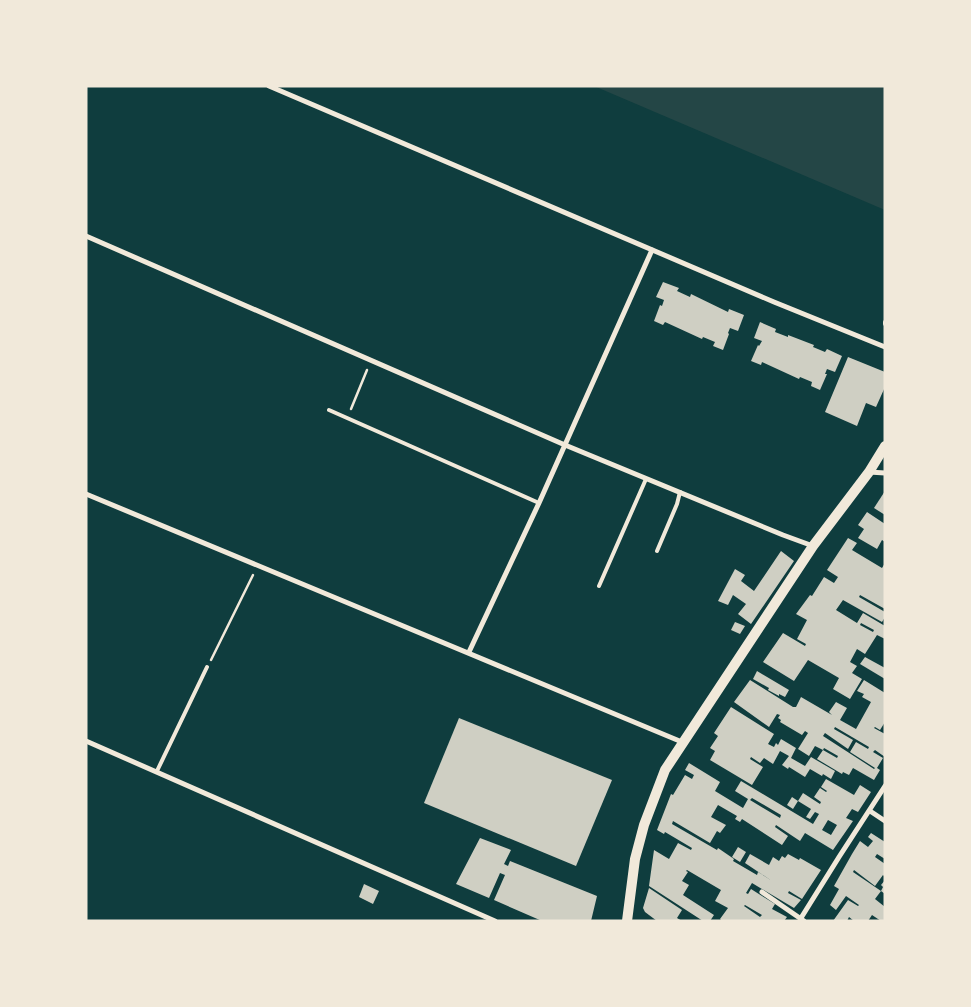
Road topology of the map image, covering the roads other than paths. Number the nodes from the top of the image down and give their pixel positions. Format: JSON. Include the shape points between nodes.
{"nodes":[{"id":1,"x":269,"y":86,"type":"edge"},
{"id":2,"x":86,"y":236,"type":"edge"},
{"id":3,"x":652,"y":250,"type":"junction"},
{"id":4,"x":885,"y":347,"type":"edge"},
{"id":5,"x":329,"y":410,"type":"dead end"},
{"id":6,"x":565,"y":446,"type":"junction"},
{"id":7,"x":885,"y":446,"type":"edge"},
{"id":8,"x":869,"y":472,"type":"junction"},
{"id":9,"x":885,"y":473,"type":"edge"},
{"id":10,"x":646,"y":478,"type":"junction"},
{"id":11,"x":680,"y":492,"type":"junction"},
{"id":12,"x":86,"y":494,"type":"edge"},
{"id":13,"x":539,"y":503,"type":"junction"},
{"id":14,"x":812,"y":546,"type":"junction"},
{"id":15,"x":657,"y":551,"type":"dead end"},
{"id":16,"x":599,"y":586,"type":"dead end"},
{"id":17,"x":469,"y":652,"type":"junction"},
{"id":18,"x":207,"y":668,"type":"road end"},
{"id":19,"x":86,"y":741,"type":"edge"},
{"id":20,"x":682,"y":742,"type":"junction"},
{"id":21,"x":157,"y":771,"type":"junction"},
{"id":22,"x":885,"y":786,"type":"edge"},
{"id":23,"x":870,"y":810,"type":"junction"},
{"id":24,"x":885,"y":821,"type":"edge"},
{"id":25,"x":762,"y":892,"type":"dead end"},
{"id":26,"x":803,"y":920,"type":"edge"},
{"id":27,"x":496,"y":921,"type":"edge"},
{"id":28,"x":627,"y":921,"type":"edge"}],
"edges":[{"from":1,"to":3,"type":"street"},
{"from":2,"to":6,"type":"street"},
{"from":3,"to":4,"type":"street"},
{"from":3,"to":6,"type":"street"},
{"from":5,"to":13,"type":"lane"},
{"from":6,"to":10,"type":"street"},
{"from":6,"to":13,"type":"street"},
{"from":7,"to":8,"type":"main road"},
{"from":8,"to":9,"type":"street"},
{"from":8,"to":14,"type":"main road"},
{"from":10,"to":11,"type":"street"},
{"from":10,"to":16,"type":"lane"},
{"from":11,"to":14,"type":"street"},
{"from":11,"to":15,"type":"lane"},
{"from":12,"to":17,"type":"street"},
{"from":13,"to":17,"type":"street"},
{"from":14,"to":20,"type":"main road"},
{"from":17,"to":20,"type":"street"},
{"from":18,"to":21,"type":"lane"},
{"from":19,"to":21,"type":"street"},
{"from":20,"to":28,"type":"main road","via":[[665,770],[644,825],[635,859]]},
{"from":21,"to":27,"type":"street"},
{"from":22,"to":23,"type":"street"},
{"from":23,"to":24,"type":"street"},
{"from":23,"to":26,"type":"street","via":[[839,856]]},
{"from":25,"to":26,"type":"street"}]}
